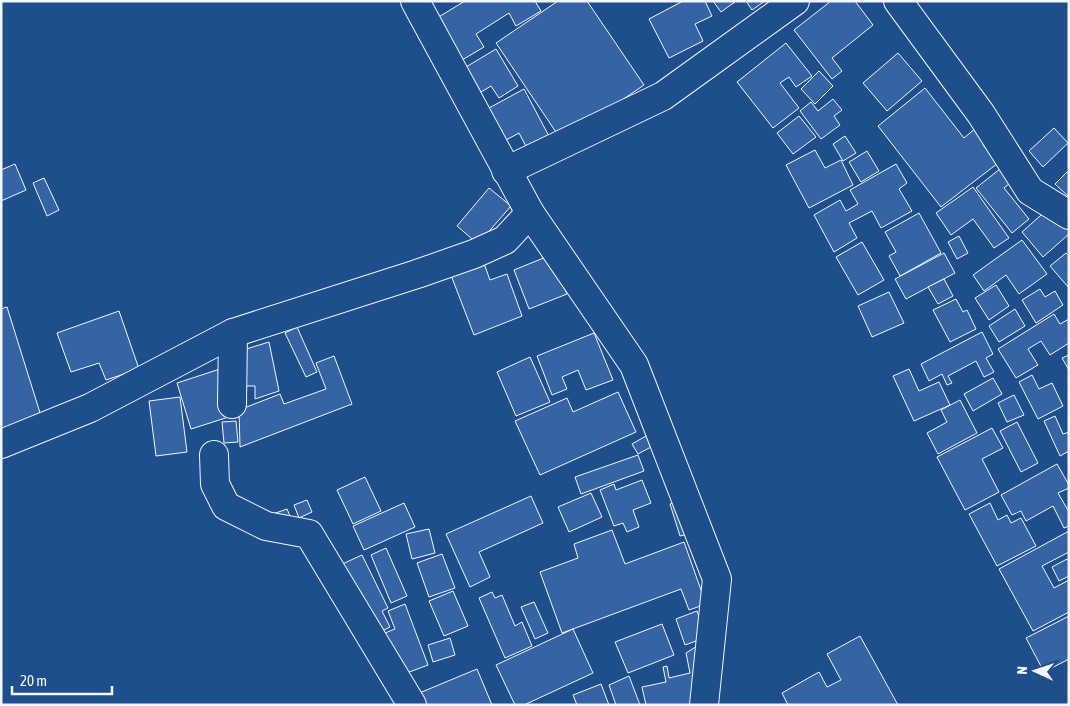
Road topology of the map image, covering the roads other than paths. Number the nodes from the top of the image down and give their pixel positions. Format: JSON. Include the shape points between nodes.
{"nodes":[{"id":1,"x":415,"y":1,"type":"edge"},
{"id":2,"x":795,"y":1,"type":"edge"},
{"id":3,"x":898,"y":1,"type":"edge"},
{"id":4,"x":506,"y":171,"type":"junction"},
{"id":5,"x":530,"y":213,"type":"junction"},
{"id":6,"x":1069,"y":215,"type":"edge"},
{"id":7,"x":233,"y":333,"type":"junction"},
{"id":8,"x":232,"y":404,"type":"dead end"},
{"id":9,"x":1,"y":444,"type":"edge"},
{"id":10,"x":214,"y":455,"type":"dead end"},
{"id":11,"x":412,"y":705,"type":"edge"},
{"id":12,"x":704,"y":705,"type":"edge"}],
"edges":[{"from":1,"to":4,"type":"street"},
{"from":2,"to":4,"type":"street","via":[[663,96]]},
{"from":3,"to":6,"type":"street","via":[[981,114],[1030,191]]},
{"from":4,"to":5,"type":"street"},
{"from":5,"to":7,"type":"street","via":[[505,240],[474,254]]},
{"from":5,"to":12,"type":"street","via":[[634,365],[716,579]]},
{"from":7,"to":8,"type":"street"},
{"from":7,"to":9,"type":"street","via":[[90,408]]},
{"from":10,"to":11,"type":"street","via":[[215,484],[226,506],[266,526],[309,534]]}]}
